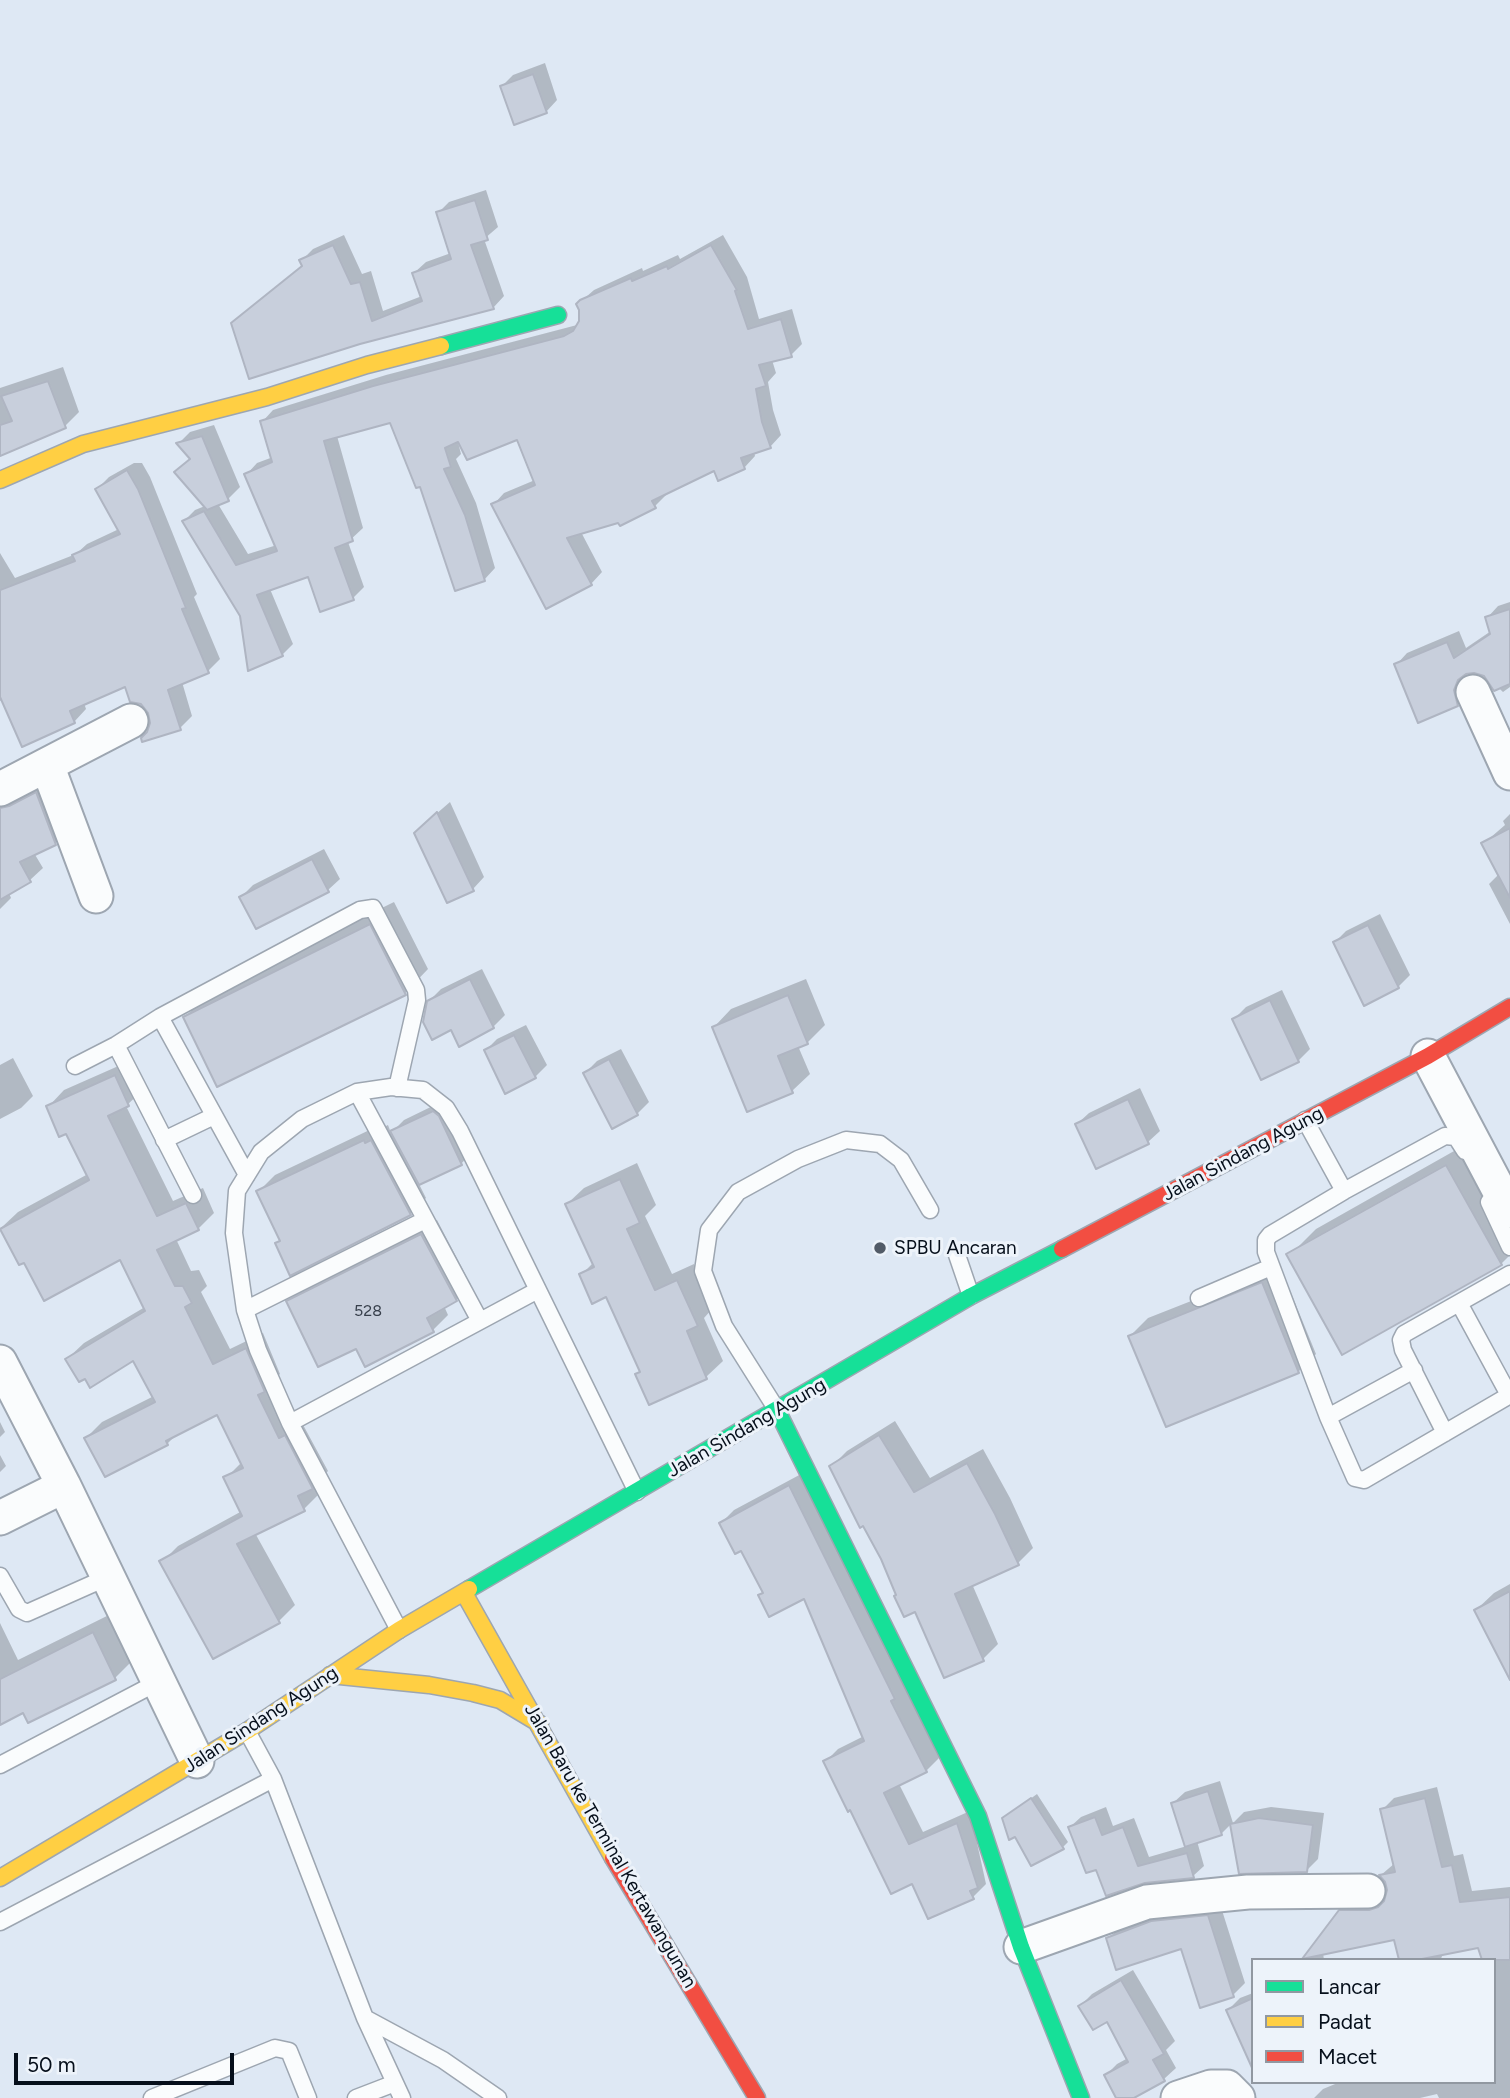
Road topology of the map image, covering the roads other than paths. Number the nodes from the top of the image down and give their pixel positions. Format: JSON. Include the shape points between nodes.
{"nodes":[{"id":1,"x":558,"y":315,"type":"dead end"},
{"id":2,"x":0,"y":480,"type":"edge"},
{"id":3,"x":1473,"y":692,"type":"dead end"},
{"id":4,"x":131,"y":721,"type":"dead end"},
{"id":5,"x":47,"y":765,"type":"junction"},
{"id":6,"x":1510,"y":773,"type":"edge"},
{"id":7,"x":0,"y":789,"type":"edge"},
{"id":8,"x":96,"y":896,"type":"dead end"},
{"id":9,"x":1510,"y":1007,"type":"edge"},
{"id":10,"x":160,"y":1017,"type":"junction"},
{"id":11,"x":116,"y":1045,"type":"junction"},
{"id":12,"x":1428,"y":1056,"type":"junction"},
{"id":13,"x":75,"y":1066,"type":"dead end"},
{"id":14,"x":397,"y":1088,"type":"junction"},
{"id":15,"x":357,"y":1092,"type":"junction"},
{"id":16,"x":214,"y":1116,"type":"junction"},
{"id":17,"x":1305,"y":1120,"type":"junction"},
{"id":18,"x":164,"y":1140,"type":"junction"},
{"id":19,"x":247,"y":1175,"type":"junction"},
{"id":20,"x":1344,"y":1191,"type":"junction"},
{"id":21,"x":193,"y":1195,"type":"dead end"},
{"id":22,"x":930,"y":1210,"type":"dead end"},
{"id":23,"x":1510,"y":1211,"type":"edge"},
{"id":24,"x":425,"y":1220,"type":"junction"},
{"id":25,"x":1510,"y":1247,"type":"edge"},
{"id":26,"x":957,"y":1255,"type":"dead end"},
{"id":27,"x":1271,"y":1267,"type":"junction"},
{"id":28,"x":1510,"y":1274,"type":"edge"},
{"id":29,"x":538,"y":1290,"type":"junction"},
{"id":30,"x":971,"y":1296,"type":"junction"},
{"id":31,"x":1199,"y":1297,"type":"dead end"},
{"id":32,"x":1460,"y":1303,"type":"junction"},
{"id":33,"x":245,"y":1310,"type":"junction"},
{"id":34,"x":480,"y":1321,"type":"junction"},
{"id":35,"x":0,"y":1362,"type":"edge"},
{"id":36,"x":1414,"y":1370,"type":"junction"},
{"id":37,"x":1510,"y":1395,"type":"edge"},
{"id":38,"x":777,"y":1410,"type":"junction"},
{"id":39,"x":1328,"y":1417,"type":"junction"},
{"id":40,"x":290,"y":1423,"type":"junction"},
{"id":41,"x":1445,"y":1433,"type":"junction"},
{"id":42,"x":64,"y":1486,"type":"junction"},
{"id":43,"x":637,"y":1492,"type":"junction"},
{"id":44,"x":0,"y":1518,"type":"edge"},
{"id":45,"x":0,"y":1576,"type":"edge"},
{"id":46,"x":108,"y":1577,"type":"junction"},
{"id":47,"x":464,"y":1593,"type":"junction"},
{"id":48,"x":399,"y":1630,"type":"junction"},
{"id":49,"x":330,"y":1675,"type":"junction"},
{"id":50,"x":160,"y":1681,"type":"junction"},
{"id":51,"x":540,"y":1724,"type":"junction"},
{"id":52,"x":247,"y":1731,"type":"junction"},
{"id":53,"x":198,"y":1761,"type":"junction"},
{"id":54,"x":0,"y":1765,"type":"edge"},
{"id":55,"x":273,"y":1779,"type":"junction"},
{"id":56,"x":1,"y":1873,"type":"edge"},
{"id":57,"x":1368,"y":1891,"type":"dead end"},
{"id":58,"x":0,"y":1923,"type":"edge"},
{"id":59,"x":1021,"y":1947,"type":"junction"},
{"id":60,"x":365,"y":2018,"type":"junction"},
{"id":61,"x":395,"y":2082,"type":"junction"},
{"id":62,"x":152,"y":2098,"type":"edge"},
{"id":63,"x":308,"y":2098,"type":"edge"},
{"id":64,"x":356,"y":2098,"type":"edge"},
{"id":65,"x":402,"y":2098,"type":"edge"},
{"id":66,"x":498,"y":2098,"type":"edge"},
{"id":67,"x":757,"y":2098,"type":"edge"},
{"id":68,"x":1081,"y":2098,"type":"edge"},
{"id":69,"x":1178,"y":2098,"type":"edge"},
{"id":70,"x":1238,"y":2098,"type":"edge"}],
"edges":[{"from":1,"to":2,"type":"main road","via":[[83,444]]},
{"from":3,"to":6,"type":"street"},
{"from":4,"to":5,"type":"street"},
{"from":5,"to":7,"type":"street"},
{"from":5,"to":8,"type":"street"},
{"from":9,"to":12,"type":"main road","name":"Jalan Sindang Agung"},
{"from":10,"to":11,"type":"lane"},
{"from":10,"to":14,"type":"lane","via":[[360,910],[373,908],[418,1000]]},
{"from":10,"to":16,"type":"lane"},
{"from":11,"to":13,"type":"lane"},
{"from":11,"to":18,"type":"lane"},
{"from":12,"to":17,"type":"main road","name":"Jalan Sindang Agung"},
{"from":12,"to":23,"type":"street"},
{"from":14,"to":15,"type":"lane"},
{"from":14,"to":29,"type":"lane","via":[[423,1090],[446,1108]]},
{"from":15,"to":19,"type":"lane","via":[[302,1119],[261,1152]]},
{"from":15,"to":24,"type":"lane"},
{"from":16,"to":18,"type":"lane"},
{"from":16,"to":19,"type":"lane"},
{"from":17,"to":20,"type":"lane"},
{"from":17,"to":30,"type":"main road","name":"Jalan Sindang Agung"},
{"from":18,"to":21,"type":"lane"},
{"from":19,"to":33,"type":"lane","via":[[237,1191],[234,1233]]},
{"from":20,"to":25,"type":"lane","via":[[1450,1135],[1460,1142]]},
{"from":20,"to":27,"type":"lane","via":[[1270,1235],[1265,1247]]},
{"from":22,"to":38,"type":"lane","via":[[901,1160],[880,1144],[846,1140],[798,1159],[738,1192],[709,1230],[703,1271],[724,1326]]},
{"from":24,"to":33,"type":"lane"},
{"from":24,"to":34,"type":"lane"},
{"from":26,"to":30,"type":"lane"},
{"from":27,"to":31,"type":"lane"},
{"from":27,"to":39,"type":"lane"},
{"from":28,"to":32,"type":"lane"},
{"from":29,"to":34,"type":"lane"},
{"from":29,"to":43,"type":"lane"},
{"from":30,"to":38,"type":"main road","name":"Jalan Sindang Agung"},
{"from":32,"to":36,"type":"lane","via":[[1404,1334],[1402,1346]]},
{"from":32,"to":37,"type":"lane"},
{"from":33,"to":40,"type":"lane"},
{"from":34,"to":40,"type":"lane"},
{"from":35,"to":42,"type":"street"},
{"from":36,"to":39,"type":"lane"},
{"from":36,"to":41,"type":"lane"},
{"from":37,"to":41,"type":"lane"},
{"from":38,"to":43,"type":"main road","name":"Jalan Sindang Agung"},
{"from":38,"to":59,"type":"main road","via":[[978,1816]]},
{"from":39,"to":41,"type":"lane","via":[[1352,1475],[1359,1481]]},
{"from":40,"to":48,"type":"lane"},
{"from":42,"to":44,"type":"street"},
{"from":42,"to":46,"type":"street"},
{"from":43,"to":47,"type":"main road","name":"Jalan Sindang Agung"},
{"from":45,"to":46,"type":"lane","via":[[19,1609],[27,1613]]},
{"from":46,"to":50,"type":"street"},
{"from":47,"to":48,"type":"main road","name":"Jalan Sindang Agung"},
{"from":47,"to":51,"type":"main road","name":"Jalan Baru ke Terminal Kertawangunan"},
{"from":48,"to":49,"type":"main road","name":"Jalan Sindang Agung"},
{"from":49,"to":51,"type":"main road","via":[[473,1693],[500,1700]]},
{"from":49,"to":52,"type":"main road","name":"Jalan Sindang Agung"},
{"from":50,"to":53,"type":"street"},
{"from":50,"to":54,"type":"lane"},
{"from":51,"to":67,"type":"main road","name":"Jalan Baru ke Terminal Kertawangunan","via":[[632,1890]]},
{"from":52,"to":53,"type":"main road","name":"Jalan Sindang Agung"},
{"from":52,"to":55,"type":"lane"},
{"from":53,"to":56,"type":"main road","name":"Jalan Sindang Agung"},
{"from":55,"to":58,"type":"lane"},
{"from":55,"to":60,"type":"lane"},
{"from":57,"to":59,"type":"street","via":[[1248,1892],[1147,1902]]},
{"from":59,"to":68,"type":"main road"},
{"from":60,"to":61,"type":"lane"},
{"from":60,"to":66,"type":"lane","via":[[443,2060]]},
{"from":61,"to":64,"type":"lane"},
{"from":61,"to":65,"type":"lane"},
{"from":62,"to":63,"type":"lane","via":[[275,2048],[289,2051]]},
{"from":69,"to":70,"type":"street","via":[[1211,2087],[1227,2087]]}]}
